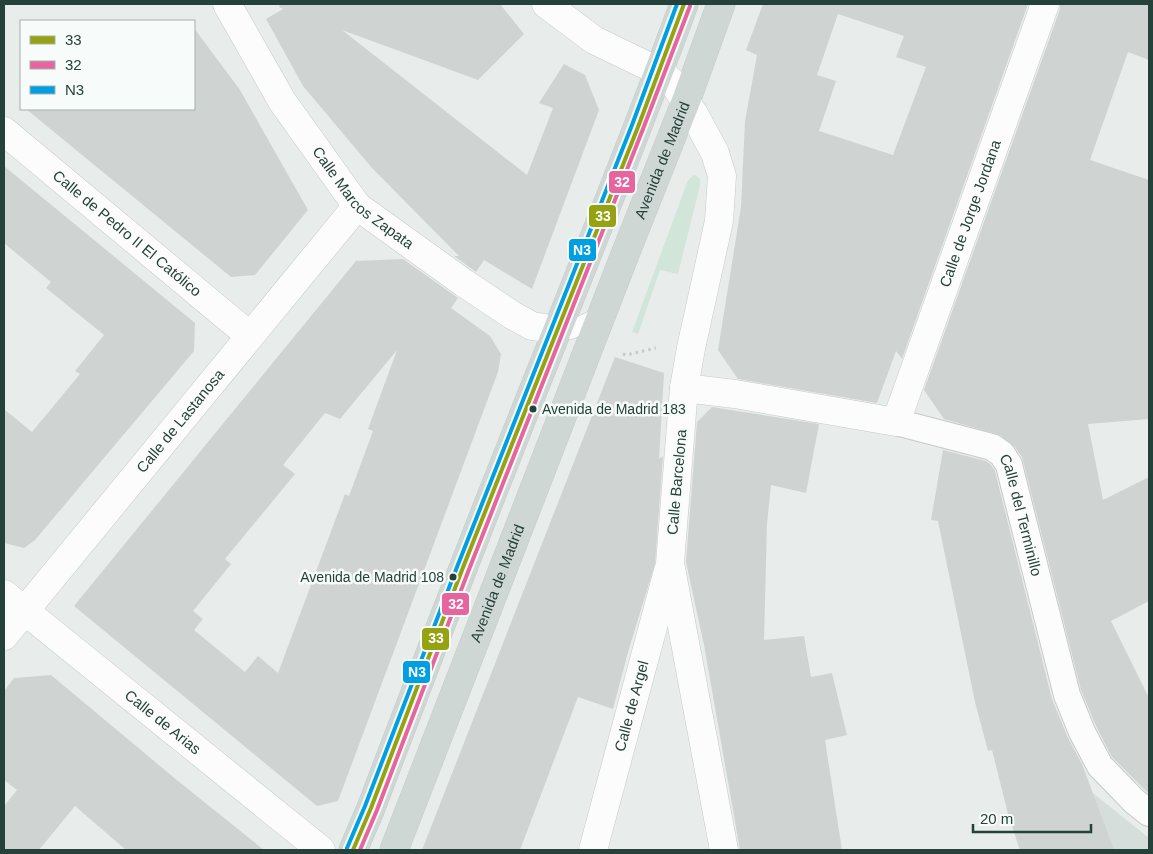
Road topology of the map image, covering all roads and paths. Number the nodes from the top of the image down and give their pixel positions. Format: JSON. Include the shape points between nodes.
{"nodes":[{"id":1,"x":228,"y":4,"type":"edge"},
{"id":2,"x":546,"y":4,"type":"edge"},
{"id":3,"x":684,"y":4,"type":"edge"},
{"id":4,"x":721,"y":4,"type":"edge"},
{"id":5,"x":1045,"y":4,"type":"edge"},
{"id":6,"x":660,"y":72,"type":"junction"},
{"id":7,"x":686,"y":102,"type":"junction"},
{"id":8,"x":4,"y":131,"type":"edge"},
{"id":9,"x":356,"y":206,"type":"junction"},
{"id":10,"x":602,"y":315,"type":"junction"},
{"id":11,"x":557,"y":330,"type":"junction"},
{"id":12,"x":250,"y":336,"type":"junction"},
{"id":13,"x":660,"y":347,"type":"dead end"},
{"id":14,"x":626,"y":355,"type":"dead end"},
{"id":15,"x":684,"y":388,"type":"junction"},
{"id":16,"x":896,"y":422,"type":"junction"},
{"id":17,"x":670,"y":563,"type":"junction"},
{"id":18,"x":14,"y":603,"type":"edge"},
{"id":19,"x":4,"y":636,"type":"edge"},
{"id":20,"x":1149,"y":813,"type":"edge"},
{"id":21,"x":321,"y":850,"type":"edge"},
{"id":22,"x":353,"y":850,"type":"edge"},
{"id":23,"x":394,"y":850,"type":"edge"},
{"id":24,"x":593,"y":850,"type":"edge"},
{"id":25,"x":724,"y":850,"type":"edge"}],
"edges":[{"from":1,"to":9,"type":"street","name":"Calle Marcos Zapata","via":[[282,101]]},
{"from":2,"to":6,"type":"street","name":"Calle Barcelona","via":[[594,40]]},
{"from":3,"to":6,"type":"main road"},
{"from":4,"to":7,"type":"main road","name":"Avenida de Madrid"},
{"from":5,"to":16,"type":"street","name":"Calle de Jorge Jordana"},
{"from":6,"to":7,"type":"street","name":"Calle Barcelona","via":[[674,84]]},
{"from":6,"to":11,"type":"main road"},
{"from":7,"to":10,"type":"main road","name":"Avenida de Madrid"},
{"from":7,"to":15,"type":"street","name":"Calle Barcelona","via":[[715,153],[722,176],[719,221]]},
{"from":8,"to":12,"type":"street","name":"Calle de Pedro II El Católico"},
{"from":9,"to":11,"type":"street","name":"Calle Marcos Zapata","via":[[512,315],[532,326]]},
{"from":9,"to":12,"type":"street","name":"Calle de Lastanosa"},
{"from":10,"to":11,"type":"lane","via":[[571,330]]},
{"from":10,"to":23,"type":"main road","name":"Avenida de Madrid"},
{"from":11,"to":22,"type":"main road"},
{"from":12,"to":18,"type":"street","name":"Calle de Lastanosa"},
{"from":13,"to":14,"type":"path"},
{"from":15,"to":16,"type":"street","name":"Calle del Terminillo"},
{"from":15,"to":17,"type":"street","name":"Calle Barcelona"},
{"from":16,"to":20,"type":"street","name":"Calle del Terminillo","via":[[992,447],[1002,454],[1009,465],[1067,695],[1082,732],[1100,766]]},
{"from":17,"to":24,"type":"street","name":"Calle de Argel"},
{"from":17,"to":25,"type":"street","name":"Calle Barcelona"},
{"from":18,"to":19,"type":"street","name":"Calle de Lastanosa"},
{"from":18,"to":21,"type":"street","name":"Calle de Arias"}]}
